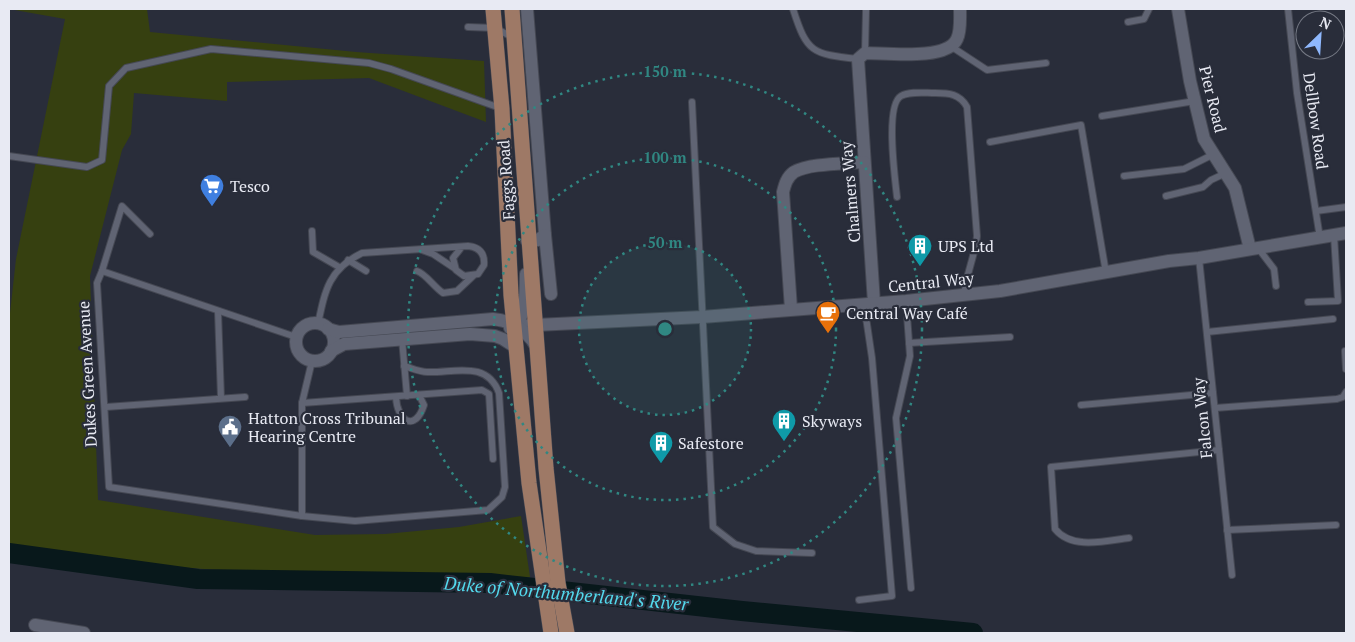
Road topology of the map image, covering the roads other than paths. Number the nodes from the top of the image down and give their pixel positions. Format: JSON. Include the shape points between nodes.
{"nodes":[{"id":1,"x":493,"y":9,"type":"edge"},
{"id":2,"x":512,"y":9,"type":"edge"},
{"id":3,"x":527,"y":9,"type":"edge"},
{"id":4,"x":793,"y":9,"type":"edge"},
{"id":5,"x":960,"y":9,"type":"edge"},
{"id":6,"x":1149,"y":9,"type":"edge"},
{"id":7,"x":1178,"y":9,"type":"edge"},
{"id":8,"x":1288,"y":9,"type":"edge"},
{"id":9,"x":866,"y":10,"type":"dead end"},
{"id":10,"x":1128,"y":22,"type":"dead end"},
{"id":11,"x":468,"y":27,"type":"dead end"},
{"id":12,"x":494,"y":28,"type":"junction"},
{"id":13,"x":514,"y":38,"type":"junction"},
{"id":14,"x":952,"y":47,"type":"junction"},
{"id":15,"x":861,"y":56,"type":"junction"},
{"id":16,"x":1046,"y":64,"type":"dead end"},
{"id":17,"x":1195,"y":101,"type":"junction"},
{"id":18,"x":692,"y":102,"type":"dead end"},
{"id":19,"x":502,"y":109,"type":"junction"},
{"id":20,"x":1102,"y":116,"type":"dead end"},
{"id":21,"x":990,"y":142,"type":"dead end"},
{"id":22,"x":1214,"y":154,"type":"junction"},
{"id":23,"x":9,"y":156,"type":"edge"},
{"id":24,"x":864,"y":162,"type":"junction"},
{"id":25,"x":1226,"y":173,"type":"junction"},
{"id":26,"x":1124,"y":176,"type":"dead end"},
{"id":27,"x":1166,"y":196,"type":"dead end"},
{"id":28,"x":897,"y":197,"type":"dead end"},
{"id":29,"x":1346,"y":207,"type":"edge"},
{"id":30,"x":1316,"y":211,"type":"junction"},
{"id":31,"x":312,"y":231,"type":"dead end"},
{"id":32,"x":150,"y":234,"type":"dead end"},
{"id":33,"x":545,"y":235,"type":"junction"},
{"id":34,"x":1340,"y":235,"type":"edge"},
{"id":35,"x":1320,"y":238,"type":"junction"},
{"id":36,"x":528,"y":246,"type":"junction"},
{"id":37,"x":461,"y":248,"type":"junction"},
{"id":38,"x":1254,"y":248,"type":"junction"},
{"id":39,"x":418,"y":249,"type":"junction"},
{"id":40,"x":1199,"y":258,"type":"junction"},
{"id":41,"x":348,"y":260,"type":"junction"},
{"id":42,"x":339,"y":267,"type":"junction"},
{"id":43,"x":456,"y":270,"type":"junction"},
{"id":44,"x":102,"y":271,"type":"junction"},
{"id":45,"x":366,"y":271,"type":"dead end"},
{"id":46,"x":418,"y":271,"type":"dead end"},
{"id":47,"x":1106,"y":273,"type":"junction"},
{"id":48,"x":474,"y":276,"type":"junction"},
{"id":49,"x":1276,"y":286,"type":"dead end"},
{"id":50,"x":551,"y":294,"type":"dead end"},
{"id":51,"x":511,"y":295,"type":"junction"},
{"id":52,"x":964,"y":295,"type":"junction"},
{"id":53,"x":906,"y":301,"type":"junction"},
{"id":54,"x":1308,"y":302,"type":"dead end"},
{"id":55,"x":869,"y":304,"type":"junction"},
{"id":56,"x":791,"y":309,"type":"junction"},
{"id":57,"x":218,"y":311,"type":"junction"},
{"id":58,"x":702,"y":317,"type":"junction"},
{"id":59,"x":493,"y":319,"type":"junction"},
{"id":60,"x":1333,"y":319,"type":"dead end"},
{"id":61,"x":323,"y":326,"type":"junction"},
{"id":62,"x":526,"y":328,"type":"junction"},
{"id":63,"x":1207,"y":332,"type":"junction"},
{"id":64,"x":470,"y":334,"type":"junction"},
{"id":65,"x":296,"y":337,"type":"junction"},
{"id":66,"x":1010,"y":337,"type":"dead end"},
{"id":67,"x":402,"y":339,"type":"junction"},
{"id":68,"x":909,"y":343,"type":"junction"},
{"id":69,"x":517,"y":348,"type":"junction"},
{"id":70,"x":1345,"y":351,"type":"dead end"},
{"id":71,"x":331,"y":352,"type":"junction"},
{"id":72,"x":312,"y":361,"type":"junction"},
{"id":73,"x":404,"y":366,"type":"junction"},
{"id":74,"x":1346,"y":370,"type":"edge"},
{"id":75,"x":1346,"y":392,"type":"edge"},
{"id":76,"x":1213,"y":393,"type":"junction"},
{"id":77,"x":419,"y":394,"type":"junction"},
{"id":78,"x":396,"y":396,"type":"junction"},
{"id":79,"x":407,"y":396,"type":"junction"},
{"id":80,"x":246,"y":397,"type":"dead end"},
{"id":81,"x":221,"y":398,"type":"junction"},
{"id":82,"x":302,"y":403,"type":"junction"},
{"id":83,"x":1081,"y":405,"type":"dead end"},
{"id":84,"x":106,"y":407,"type":"junction"},
{"id":85,"x":1215,"y":408,"type":"junction"},
{"id":86,"x":523,"y":414,"type":"junction"},
{"id":87,"x":1219,"y":450,"type":"junction"},
{"id":88,"x":493,"y":459,"type":"dead end"},
{"id":89,"x":302,"y":516,"type":"junction"},
{"id":90,"x":1336,"y":525,"type":"dead end"},
{"id":91,"x":1227,"y":530,"type":"junction"},
{"id":92,"x":1129,"y":538,"type":"dead end"},
{"id":93,"x":812,"y":554,"type":"dead end"},
{"id":94,"x":1232,"y":575,"type":"dead end"},
{"id":95,"x":911,"y":588,"type":"dead end"},
{"id":96,"x":859,"y":600,"type":"dead end"},
{"id":97,"x":35,"y":625,"type":"dead end"},
{"id":98,"x":566,"y":630,"type":"edge"},
{"id":99,"x":84,"y":633,"type":"edge"},
{"id":100,"x":551,"y":633,"type":"edge"}],
"edges":[{"from":1,"to":12,"type":"main road","name":"Faggs Road"},
{"from":2,"to":13,"type":"main road","name":"Faggs Road"},
{"from":3,"to":33,"type":"street"},
{"from":4,"to":15,"type":"lane","via":[[808,46],[817,53]]},
{"from":5,"to":14,"type":"street","via":[[958,39]]},
{"from":6,"to":10,"type":"lane","via":[[1144,19]]},
{"from":7,"to":17,"type":"street","name":"Pier Road"},
{"from":8,"to":30,"type":"lane","name":"Dellbow Road","via":[[1297,93]]},
{"from":9,"to":15,"type":"lane"},
{"from":11,"to":12,"type":"lane"},
{"from":12,"to":13,"type":"lane"},
{"from":12,"to":19,"type":"main road","name":"Faggs Road"},
{"from":13,"to":36,"type":"main road","name":"Faggs Road"},
{"from":14,"to":15,"type":"street","via":[[932,54]]},
{"from":14,"to":16,"type":"lane","via":[[987,70]]},
{"from":15,"to":24,"type":"street","name":"Chalmers Way","via":[[858,78]]},
{"from":17,"to":20,"type":"lane"},
{"from":17,"to":22,"type":"street","name":"Pier Road","via":[[1204,139]]},
{"from":18,"to":58,"type":"lane"},
{"from":19,"to":23,"type":"lane","via":[[368,62],[211,50],[126,68],[109,86],[102,160],[87,167]]},
{"from":19,"to":51,"type":"main road","name":"Faggs Road"},
{"from":21,"to":47,"type":"lane","via":[[1082,126]]},
{"from":22,"to":25,"type":"street","name":"Pier Road"},
{"from":22,"to":26,"type":"lane","via":[[1184,168]]},
{"from":24,"to":55,"type":"street","name":"Chalmers Way"},
{"from":24,"to":56,"type":"street","via":[[806,168],[786,180],[783,192]]},
{"from":25,"to":27,"type":"lane","via":[[1203,187]]},
{"from":25,"to":38,"type":"street","name":"Pier Road","via":[[1235,188]]},
{"from":28,"to":52,"type":"lane","via":[[892,127],[895,101],[900,96],[918,94],[956,95],[967,108],[977,236]]},
{"from":29,"to":30,"type":"lane"},
{"from":30,"to":35,"type":"lane","name":"Dellbow Road"},
{"from":31,"to":42,"type":"lane","via":[[313,252]]},
{"from":32,"to":44,"type":"lane","name":"Dukes Green Avenue","via":[[122,206]]},
{"from":33,"to":36,"type":"street"},
{"from":33,"to":50,"type":"street"},
{"from":34,"to":35,"type":"street","name":"Central Way"},
{"from":34,"to":54,"type":"lane","via":[[1336,261],[1338,301]]},
{"from":35,"to":38,"type":"street","name":"Central Way"},
{"from":36,"to":62,"type":"main road","name":"Faggs Road"},
{"from":37,"to":39,"type":"lane"},
{"from":37,"to":43,"type":"lane","via":[[454,258]]},
{"from":37,"to":48,"type":"lane","via":[[474,246],[482,254],[484,265]]},
{"from":38,"to":40,"type":"street","name":"Central Way"},
{"from":38,"to":49,"type":"lane","via":[[1274,269]]},
{"from":39,"to":41,"type":"lane","via":[[362,253]]},
{"from":39,"to":43,"type":"lane","via":[[434,254]]},
{"from":40,"to":47,"type":"street","name":"Central Way"},
{"from":40,"to":63,"type":"lane","name":"Falcon Way"},
{"from":41,"to":42,"type":"lane"},
{"from":41,"to":45,"type":"lane"},
{"from":42,"to":61,"type":"lane","via":[[322,302]]},
{"from":43,"to":48,"type":"lane","via":[[464,276]]},
{"from":44,"to":57,"type":"lane"},
{"from":44,"to":84,"type":"lane","name":"Dukes Green Avenue","via":[[97,283]]},
{"from":46,"to":48,"type":"lane","via":[[443,293],[458,291]]},
{"from":47,"to":52,"type":"street","name":"Central Way"},
{"from":51,"to":59,"type":"street","via":[[506,308]]},
{"from":51,"to":62,"type":"main road","name":"Faggs Road"},
{"from":52,"to":53,"type":"street","name":"Central Way"},
{"from":53,"to":55,"type":"street","name":"Central Way"},
{"from":53,"to":68,"type":"lane"},
{"from":55,"to":56,"type":"street","name":"Central Way"},
{"from":55,"to":96,"type":"lane","via":[[892,596]]},
{"from":56,"to":58,"type":"street","name":"Central Way"},
{"from":57,"to":65,"type":"lane"},
{"from":57,"to":81,"type":"lane"},
{"from":58,"to":62,"type":"street","name":"Central Way"},
{"from":58,"to":93,"type":"lane","via":[[713,527],[735,544],[756,551]]},
{"from":59,"to":61,"type":"street","via":[[340,332]]},
{"from":59,"to":62,"type":"street"},
{"from":60,"to":63,"type":"lane"},
{"from":61,"to":65,"type":"street","via":[[302,328]]},
{"from":61,"to":71,"type":"street","via":[[334,341]]},
{"from":62,"to":64,"type":"street"},
{"from":62,"to":69,"type":"main road","name":"Faggs Road"},
{"from":62,"to":86,"type":"main road"},
{"from":62,"to":98,"type":"main road","name":"Faggs Road","via":[[537,348],[551,526]]},
{"from":63,"to":76,"type":"lane","name":"Falcon Way"},
{"from":64,"to":67,"type":"street"},
{"from":64,"to":69,"type":"street","via":[[495,336]]},
{"from":65,"to":72,"type":"street","via":[[301,356]]},
{"from":66,"to":68,"type":"lane"},
{"from":67,"to":71,"type":"street","via":[[344,344]]},
{"from":67,"to":73,"type":"lane"},
{"from":68,"to":95,"type":"lane","via":[[910,356],[896,418]]},
{"from":69,"to":86,"type":"main road","name":"Faggs Road"},
{"from":70,"to":74,"type":"lane"},
{"from":71,"to":72,"type":"street","via":[[323,359]]},
{"from":72,"to":82,"type":"lane"},
{"from":73,"to":79,"type":"lane"},
{"from":73,"to":89,"type":"lane","name":"Dukes Green Avenue","via":[[426,372],[479,371],[496,385],[505,487],[502,497],[488,510],[355,521]]},
{"from":75,"to":85,"type":"lane","via":[[1337,399]]},
{"from":76,"to":83,"type":"lane"},
{"from":76,"to":85,"type":"lane","name":"Falcon Way"},
{"from":77,"to":78,"type":"lane","via":[[424,405],[422,413],[410,421],[399,413]]},
{"from":77,"to":79,"type":"lane"},
{"from":77,"to":88,"type":"lane","via":[[471,390],[489,394]]},
{"from":78,"to":79,"type":"lane"},
{"from":78,"to":82,"type":"lane"},
{"from":80,"to":81,"type":"lane"},
{"from":81,"to":84,"type":"lane"},
{"from":82,"to":89,"type":"lane"},
{"from":84,"to":89,"type":"lane","name":"Dukes Green Avenue","via":[[109,487]]},
{"from":85,"to":87,"type":"lane","name":"Falcon Way"},
{"from":86,"to":100,"type":"main road","name":"Faggs Road","via":[[535,528]]},
{"from":87,"to":91,"type":"lane","name":"Falcon Way"},
{"from":87,"to":92,"type":"lane","via":[[1051,467],[1055,529],[1061,536],[1068,540],[1092,542]]},
{"from":90,"to":91,"type":"lane"},
{"from":91,"to":94,"type":"lane","name":"Falcon Way"},
{"from":97,"to":99,"type":"street"}]}
